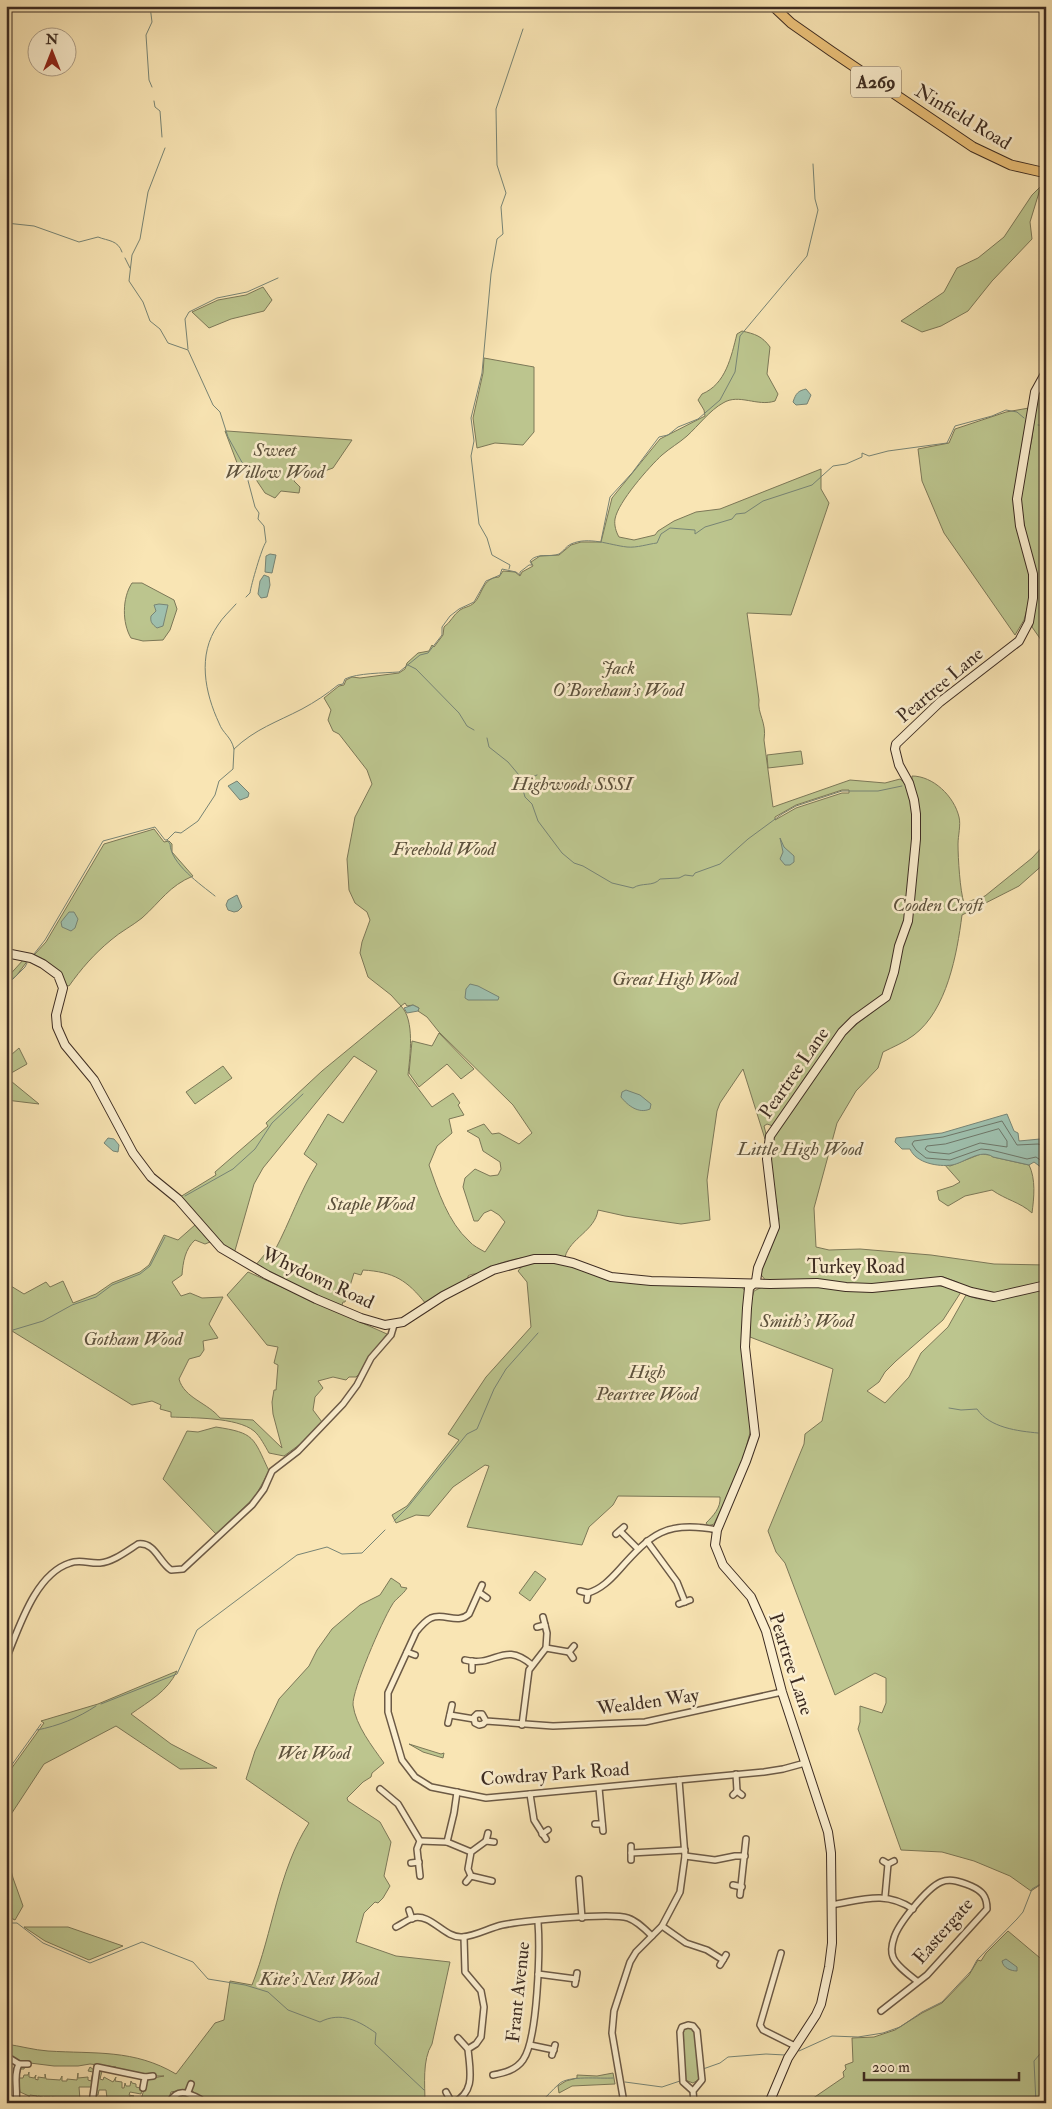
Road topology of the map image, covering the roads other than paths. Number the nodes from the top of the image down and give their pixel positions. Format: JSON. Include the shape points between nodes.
{"nodes":[{"id":1,"x":773,"y":6,"type":"edge"},
{"id":2,"x":1046,"y":173,"type":"edge"},
{"id":3,"x":1046,"y":372,"type":"edge"},
{"id":4,"x":6,"y":954,"type":"edge"},
{"id":5,"x":753,"y":1284,"type":"junction"},
{"id":6,"x":1046,"y":1285,"type":"edge"},
{"id":7,"x":394,"y":1325,"type":"junction"},
{"id":8,"x":716,"y":1530,"type":"junction"},
{"id":9,"x":620,"y":1531,"type":"dead end"},
{"id":10,"x":647,"y":1541,"type":"junction"},
{"id":11,"x":638,"y":1549,"type":"junction"},
{"id":12,"x":482,"y":1585,"type":"dead end"},
{"id":13,"x":580,"y":1591,"type":"dead end"},
{"id":14,"x":480,"y":1593,"type":"junction"},
{"id":15,"x":588,"y":1593,"type":"junction"},
{"id":16,"x":487,"y":1598,"type":"dead end"},
{"id":17,"x":587,"y":1600,"type":"dead end"},
{"id":18,"x":685,"y":1602,"type":"dead end"},
{"id":19,"x":543,"y":1617,"type":"dead end"},
{"id":20,"x":545,"y":1625,"type":"junction"},
{"id":21,"x":537,"y":1627,"type":"dead end"},
{"id":22,"x":574,"y":1646,"type":"dead end"},
{"id":23,"x":546,"y":1648,"type":"junction"},
{"id":24,"x":407,"y":1652,"type":"junction"},
{"id":25,"x":570,"y":1652,"type":"junction"},
{"id":26,"x":415,"y":1655,"type":"dead end"},
{"id":27,"x":573,"y":1658,"type":"dead end"},
{"id":28,"x":6,"y":1659,"type":"edge"},
{"id":29,"x":465,"y":1660,"type":"dead end"},
{"id":30,"x":472,"y":1662,"type":"junction"},
{"id":31,"x":532,"y":1664,"type":"junction"},
{"id":32,"x":472,"y":1670,"type":"dead end"},
{"id":33,"x":782,"y":1692,"type":"junction"},
{"id":34,"x":452,"y":1705,"type":"dead end"},
{"id":35,"x":450,"y":1715,"type":"junction"},
{"id":36,"x":474,"y":1719,"type":"junction"},
{"id":37,"x":486,"y":1721,"type":"junction"},
{"id":38,"x":448,"y":1723,"type":"dead end"},
{"id":39,"x":522,"y":1725,"type":"junction"},
{"id":40,"x":805,"y":1763,"type":"junction"},
{"id":41,"x":736,"y":1774,"type":"junction"},
{"id":42,"x":679,"y":1780,"type":"junction"},
{"id":43,"x":599,"y":1788,"type":"junction"},
{"id":44,"x":380,"y":1789,"type":"dead end"},
{"id":45,"x":395,"y":1791,"type":"dead end"},
{"id":46,"x":457,"y":1792,"type":"junction"},
{"id":47,"x":530,"y":1794,"type":"junction"},
{"id":48,"x":738,"y":1794,"type":"dead end"},
{"id":49,"x":390,"y":1796,"type":"junction"},
{"id":50,"x":595,"y":1824,"type":"dead end"},
{"id":51,"x":602,"y":1824,"type":"junction"},
{"id":52,"x":548,"y":1830,"type":"dead end"},
{"id":53,"x":603,"y":1831,"type":"dead end"},
{"id":54,"x":488,"y":1833,"type":"dead end"},
{"id":55,"x":542,"y":1834,"type":"junction"},
{"id":56,"x":546,"y":1840,"type":"dead end"},
{"id":57,"x":746,"y":1840,"type":"dead end"},
{"id":58,"x":420,"y":1841,"type":"junction"},
{"id":59,"x":486,"y":1841,"type":"junction"},
{"id":60,"x":447,"y":1842,"type":"junction"},
{"id":61,"x":494,"y":1842,"type":"dead end"},
{"id":62,"x":631,"y":1846,"type":"dead end"},
{"id":63,"x":684,"y":1850,"type":"junction"},
{"id":64,"x":471,"y":1852,"type":"junction"},
{"id":65,"x":631,"y":1853,"type":"junction"},
{"id":66,"x":685,"y":1856,"type":"junction"},
{"id":67,"x":745,"y":1856,"type":"junction"},
{"id":68,"x":631,"y":1860,"type":"dead end"},
{"id":69,"x":419,"y":1862,"type":"junction"},
{"id":70,"x":888,"y":1862,"type":"dead end"},
{"id":71,"x":411,"y":1863,"type":"dead end"},
{"id":72,"x":420,"y":1876,"type":"dead end"},
{"id":73,"x":471,"y":1876,"type":"junction"},
{"id":74,"x":579,"y":1879,"type":"dead end"},
{"id":75,"x":492,"y":1881,"type":"dead end"},
{"id":76,"x":466,"y":1882,"type":"dead end"},
{"id":77,"x":733,"y":1885,"type":"dead end"},
{"id":78,"x":742,"y":1887,"type":"junction"},
{"id":79,"x":740,"y":1895,"type":"dead end"},
{"id":80,"x":885,"y":1897,"type":"junction"},
{"id":81,"x":830,"y":1905,"type":"junction"},
{"id":82,"x":913,"y":1909,"type":"junction"},
{"id":83,"x":409,"y":1910,"type":"dead end"},
{"id":84,"x":582,"y":1918,"type":"junction"},
{"id":85,"x":412,"y":1919,"type":"junction"},
{"id":86,"x":538,"y":1922,"type":"junction"},
{"id":87,"x":662,"y":1926,"type":"junction"},
{"id":88,"x":396,"y":1927,"type":"dead end"},
{"id":89,"x":652,"y":1936,"type":"junction"},
{"id":90,"x":464,"y":1937,"type":"junction"},
{"id":91,"x":780,"y":1953,"type":"dead end"},
{"id":92,"x":720,"y":1965,"type":"dead end"},
{"id":93,"x":538,"y":1974,"type":"junction"},
{"id":94,"x":576,"y":1979,"type":"dead end"},
{"id":95,"x":918,"y":1982,"type":"junction"},
{"id":96,"x":881,"y":2002,"type":"dead end"},
{"id":97,"x":886,"y":2006,"type":"junction"},
{"id":98,"x":881,"y":2012,"type":"dead end"},
{"id":99,"x":458,"y":2038,"type":"dead end"},
{"id":100,"x":530,"y":2045,"type":"junction"},
{"id":101,"x":795,"y":2046,"type":"junction"},
{"id":102,"x":468,"y":2049,"type":"junction"},
{"id":103,"x":554,"y":2050,"type":"dead end"},
{"id":104,"x":12,"y":2060,"type":"dead end"},
{"id":105,"x":19,"y":2064,"type":"junction"},
{"id":106,"x":28,"y":2064,"type":"dead end"},
{"id":107,"x":90,"y":2066,"type":"dead end"},
{"id":108,"x":97,"y":2067,"type":"junction"},
{"id":109,"x":492,"y":2075,"type":"dead end"},
{"id":110,"x":153,"y":2076,"type":"dead end"},
{"id":111,"x":145,"y":2077,"type":"junction"},
{"id":112,"x":192,"y":2084,"type":"dead end"},
{"id":113,"x":144,"y":2088,"type":"dead end"},
{"id":114,"x":693,"y":2091,"type":"junction"},
{"id":115,"x":188,"y":2092,"type":"junction"},
{"id":116,"x":446,"y":2092,"type":"dead end"},
{"id":117,"x":200,"y":2099,"type":"dead end"},
{"id":118,"x":16,"y":2103,"type":"edge"},
{"id":119,"x":92,"y":2103,"type":"edge"},
{"id":120,"x":169,"y":2103,"type":"edge"},
{"id":121,"x":452,"y":2103,"type":"edge"},
{"id":122,"x":624,"y":2103,"type":"edge"},
{"id":123,"x":694,"y":2103,"type":"edge"},
{"id":124,"x":769,"y":2103,"type":"edge"}],
"edges":[{"from":1,"to":2,"type":"main road","name":"Ninfield Road","number":"A269","via":[[831,52],[973,146],[1011,165]]},
{"from":3,"to":5,"type":"street","name":"Peartree Lane","via":[[1035,392],[1017,500],[1032,574],[1029,622],[1019,641],[940,702],[896,744],[895,750],[909,783],[916,814],[908,922],[886,997],[842,1032],[770,1136],[767,1159],[775,1227]]},
{"from":4,"to":7,"type":"street","name":"Whydown Road","via":[[30,958],[58,975],[63,988],[56,1016],[57,1027],[65,1045],[94,1080],[133,1153],[150,1177],[178,1199],[221,1248],[316,1299],[361,1318]]},
{"from":5,"to":6,"type":"street","name":"Turkey Road","via":[[817,1283],[872,1288],[941,1282],[994,1297]]},
{"from":5,"to":7,"type":"street","name":"Whydown Road","via":[[611,1277],[573,1263],[534,1259],[493,1270]]},
{"from":5,"to":8,"type":"street","name":"Peartree Lane","via":[[749,1288],[745,1347],[755,1435]]},
{"from":7,"to":28,"type":"street","via":[[391,1335],[371,1358],[343,1404],[298,1451],[272,1471],[252,1505],[183,1569],[171,1570],[151,1547],[143,1544],[100,1564],[78,1561],[60,1567],[49,1575],[29,1604]]},
{"from":8,"to":10,"type":"street","via":[[681,1527],[659,1533]]},
{"from":8,"to":33,"type":"street","name":"Peartree Lane","via":[[715,1545],[720,1560],[756,1606]]},
{"from":9,"to":11,"type":"street"},
{"from":10,"to":11,"type":"street"},
{"from":10,"to":18,"type":"street","via":[[677,1582]]},
{"from":11,"to":15,"type":"street","via":[[608,1582]]},
{"from":12,"to":14,"type":"street","name":"Cowdray Park Road"},
{"from":13,"to":15,"type":"street"},
{"from":14,"to":16,"type":"street"},
{"from":14,"to":24,"type":"street","name":"Cowdray Park Road","via":[[465,1618],[430,1618],[416,1632]]},
{"from":15,"to":17,"type":"street"},
{"from":19,"to":20,"type":"street"},
{"from":20,"to":21,"type":"street"},
{"from":20,"to":23,"type":"street"},
{"from":22,"to":25,"type":"street"},
{"from":23,"to":25,"type":"street"},
{"from":23,"to":31,"type":"street"},
{"from":24,"to":26,"type":"street"},
{"from":24,"to":46,"type":"street","name":"Cowdray Park Road","via":[[391,1684],[387,1703],[400,1756],[423,1782],[439,1790]]},
{"from":25,"to":27,"type":"street"},
{"from":29,"to":30,"type":"street"},
{"from":30,"to":31,"type":"street","via":[[514,1653]]},
{"from":30,"to":32,"type":"street"},
{"from":31,"to":39,"type":"street","via":[[527,1677]]},
{"from":33,"to":39,"type":"street","name":"Wealden Way","via":[[644,1722],[584,1726]]},
{"from":33,"to":40,"type":"street","name":"Peartree Lane"},
{"from":34,"to":35,"type":"street"},
{"from":35,"to":36,"type":"street","name":"Wealden Way"},
{"from":35,"to":38,"type":"street"},
{"from":36,"to":37,"type":"street","name":"Wealden Way","via":[[479,1725]]},
{"from":36,"to":37,"type":"street","name":"Wealden Way","via":[[480,1714]]},
{"from":37,"to":39,"type":"street","name":"Wealden Way"},
{"from":40,"to":41,"type":"street","name":"Cowdray Park Road"},
{"from":40,"to":81,"type":"street","name":"Peartree Lane","via":[[828,1832]]},
{"from":41,"to":42,"type":"street","name":"Cowdray Park Road"},
{"from":41,"to":48,"type":"street"},
{"from":42,"to":43,"type":"street","name":"Cowdray Park Road"},
{"from":42,"to":63,"type":"street"},
{"from":43,"to":47,"type":"street","name":"Cowdray Park Road"},
{"from":43,"to":51,"type":"street"},
{"from":44,"to":49,"type":"street"},
{"from":45,"to":49,"type":"street"},
{"from":46,"to":47,"type":"street","name":"Cowdray Park Road","via":[[486,1798]]},
{"from":46,"to":60,"type":"street"},
{"from":47,"to":55,"type":"street","via":[[534,1820]]},
{"from":49,"to":58,"type":"street"},
{"from":50,"to":51,"type":"street"},
{"from":51,"to":53,"type":"street"},
{"from":52,"to":55,"type":"street"},
{"from":54,"to":59,"type":"street"},
{"from":55,"to":56,"type":"street"},
{"from":57,"to":67,"type":"street"},
{"from":58,"to":60,"type":"street"},
{"from":58,"to":69,"type":"street","via":[[417,1849]]},
{"from":59,"to":61,"type":"street"},
{"from":59,"to":64,"type":"street"},
{"from":60,"to":64,"type":"street"},
{"from":62,"to":65,"type":"street"},
{"from":63,"to":65,"type":"street"},
{"from":63,"to":66,"type":"street"},
{"from":64,"to":73,"type":"street","via":[[468,1869]]},
{"from":65,"to":68,"type":"street"},
{"from":66,"to":67,"type":"street","via":[[715,1860]]},
{"from":66,"to":87,"type":"street","via":[[680,1892]]},
{"from":67,"to":78,"type":"street"},
{"from":69,"to":71,"type":"street"},
{"from":69,"to":72,"type":"street"},
{"from":70,"to":80,"type":"street"},
{"from":73,"to":75,"type":"street"},
{"from":73,"to":76,"type":"street"},
{"from":74,"to":84,"type":"street","via":[[576,1885]]},
{"from":77,"to":78,"type":"street"},
{"from":78,"to":79,"type":"street"},
{"from":80,"to":81,"type":"street","name":"Eastergate"},
{"from":80,"to":82,"type":"street","name":"Eastergate","via":[[899,1900]]},
{"from":81,"to":101,"type":"street","name":"Peartree Lane","via":[[832,1948],[821,2004]]},
{"from":82,"to":95,"type":"street","name":"Eastergate","via":[[894,1937],[892,1952],[895,1961]]},
{"from":82,"to":95,"type":"street","name":"Eastergate","via":[[934,1886],[945,1880],[959,1881],[979,1889],[987,1902],[983,1915]]},
{"from":83,"to":85,"type":"street"},
{"from":84,"to":86,"type":"street"},
{"from":84,"to":89,"type":"street","via":[[627,1917]]},
{"from":85,"to":88,"type":"street"},
{"from":85,"to":90,"type":"street","via":[[428,1920],[452,1935]]},
{"from":86,"to":90,"type":"street","via":[[500,1926]]},
{"from":86,"to":93,"type":"street","name":"Frant Avenue"},
{"from":87,"to":89,"type":"street"},
{"from":87,"to":92,"type":"street","via":[[686,1943],[725,1958]]},
{"from":89,"to":122,"type":"street","via":[[630,1962],[614,2011],[612,2033]]},
{"from":90,"to":102,"type":"street","via":[[465,1972],[481,1991],[484,2007],[481,2037]]},
{"from":91,"to":101,"type":"street","via":[[760,2025],[763,2030]]},
{"from":93,"to":94,"type":"street"},
{"from":93,"to":100,"type":"street","name":"Frant Avenue"},
{"from":95,"to":97,"type":"street","name":"Eastergate"},
{"from":96,"to":97,"type":"street"},
{"from":97,"to":98,"type":"street","name":"Eastergate"},
{"from":99,"to":102,"type":"street"},
{"from":100,"to":103,"type":"street"},
{"from":100,"to":109,"type":"street","name":"Frant Avenue","via":[[519,2065]]},
{"from":101,"to":124,"type":"street","name":"Peartree Lane"},
{"from":102,"to":121,"type":"street","via":[[468,2088],[462,2098]]},
{"from":104,"to":105,"type":"street"},
{"from":105,"to":106,"type":"street"},
{"from":105,"to":118,"type":"street"},
{"from":107,"to":108,"type":"street"},
{"from":108,"to":111,"type":"street"},
{"from":108,"to":119,"type":"street"},
{"from":110,"to":111,"type":"street"},
{"from":111,"to":113,"type":"street"},
{"from":112,"to":115,"type":"street"},
{"from":114,"to":114,"type":"street","via":[[702,2080],[697,2031],[688,2025],[680,2032],[683,2082]]},
{"from":114,"to":123,"type":"street"},
{"from":115,"to":117,"type":"street"},
{"from":115,"to":120,"type":"street","via":[[176,2094]]},
{"from":116,"to":121,"type":"street"}]}
